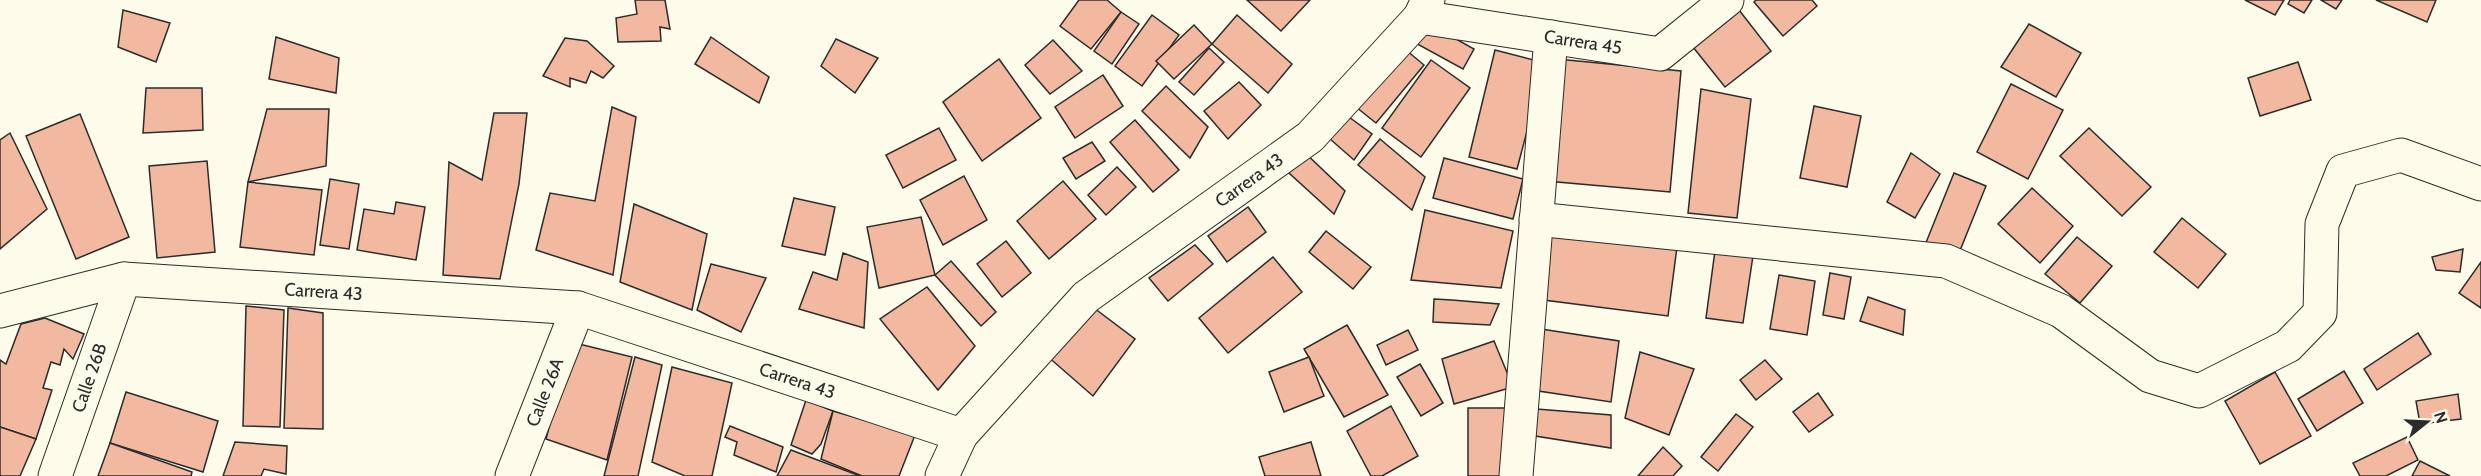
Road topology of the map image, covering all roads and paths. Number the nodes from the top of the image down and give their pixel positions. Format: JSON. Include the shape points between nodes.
{"nodes":[{"id":1,"x":1727,"y":0,"type":"edge"},
{"id":2,"x":1424,"y":8,"type":"edge"},
{"id":3,"x":1551,"y":37,"type":"junction"},
{"id":4,"x":2481,"y":184,"type":"edge"},
{"id":5,"x":1536,"y":219,"type":"junction"},
{"id":6,"x":124,"y":279,"type":"junction"},
{"id":7,"x":578,"y":308,"type":"junction"},
{"id":8,"x":0,"y":311,"type":"edge"},
{"id":9,"x":961,"y":435,"type":"junction"},
{"id":10,"x":55,"y":476,"type":"edge"},
{"id":11,"x":512,"y":476,"type":"edge"},
{"id":12,"x":942,"y":476,"type":"edge"},
{"id":13,"x":1516,"y":476,"type":"edge"}],
"edges":[{"from":1,"to":3,"type":"street","name":"Carrera 45","via":[[1660,54]]},
{"from":2,"to":3,"type":"street","name":"Carrera 45"},
{"from":2,"to":9,"type":"street","name":"Carrera 43","via":[[1310,137],[1086,297]]},
{"from":3,"to":5,"type":"street"},
{"from":4,"to":5,"type":"street","via":[[2401,155],[2343,171],[2322,224],[2320,313],[2288,346],[2199,392],[2150,376],[2061,311],[1946,261]]},
{"from":5,"to":13,"type":"street"},
{"from":6,"to":7,"type":"street","name":"Carrera 43"},
{"from":6,"to":8,"type":"street","name":"Carrera 43"},
{"from":6,"to":10,"type":"street","name":"Calle 26B"},
{"from":7,"to":9,"type":"street","name":"Carrera 43"},
{"from":7,"to":11,"type":"street","name":"Calle 26A"},
{"from":9,"to":12,"type":"street"}]}
